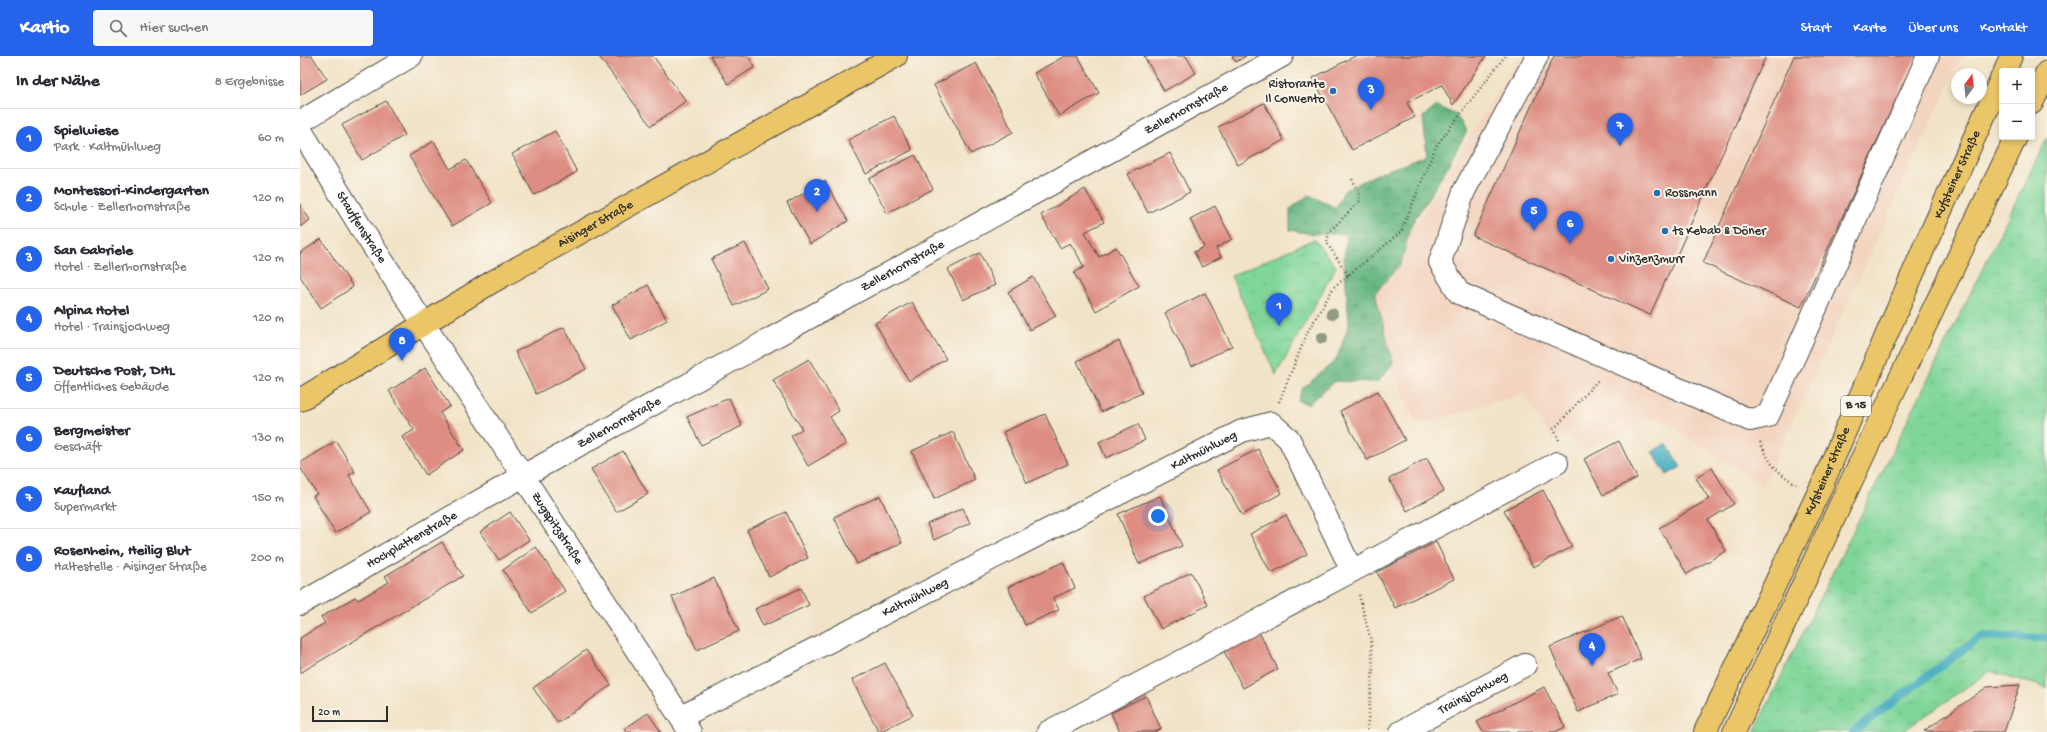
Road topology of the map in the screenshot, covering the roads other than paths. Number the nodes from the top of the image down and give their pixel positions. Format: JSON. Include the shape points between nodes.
{"nodes":[{"id":1,"x":411,"y":56,"type":"edge"},
{"id":2,"x":896,"y":56,"type":"edge"},
{"id":3,"x":1282,"y":56,"type":"edge"},
{"id":4,"x":1537,"y":56,"type":"edge"},
{"id":5,"x":1928,"y":56,"type":"edge"},
{"id":6,"x":2011,"y":56,"type":"edge"},
{"id":7,"x":2006,"y":68,"type":"edge"},
{"id":8,"x":2047,"y":72,"type":"edge"},
{"id":9,"x":1999,"y":84,"type":"edge"},
{"id":10,"x":2035,"y":97,"type":"edge"},
{"id":11,"x":300,"y":122,"type":"edge"},
{"id":12,"x":300,"y":129,"type":"edge"},
{"id":13,"x":2015,"y":140,"type":"edge"},
{"id":14,"x":426,"y":324,"type":"junction"},
{"id":15,"x":300,"y":400,"type":"edge"},
{"id":16,"x":1558,"y":453,"type":"road end"},
{"id":17,"x":523,"y":476,"type":"junction"},
{"id":18,"x":1352,"y":571,"type":"junction"},
{"id":19,"x":300,"y":604,"type":"edge"},
{"id":20,"x":1525,"y":665,"type":"dead end"},
{"id":21,"x":685,"y":725,"type":"edge"},
{"id":22,"x":1048,"y":732,"type":"edge"},
{"id":23,"x":1401,"y":732,"type":"edge"},
{"id":24,"x":1705,"y":732,"type":"edge"},
{"id":25,"x":1734,"y":732,"type":"edge"}],
"edges":[{"from":1,"to":11,"type":"street"},
{"from":2,"to":14,"type":"main road","name":"Aisinger Straße","via":[[492,282]]},
{"from":3,"to":17,"type":"street","name":"Zellerhornstraße"},
{"from":4,"to":5,"type":"street","via":[[1464,191],[1440,262],[1459,293],[1750,420],[1768,416]]},
{"from":6,"to":7,"type":"main road"},
{"from":8,"to":10,"type":"main road"},
{"from":9,"to":24,"type":"main road","name":"Kufsteiner Straße","number":"B 15","via":[[1926,243],[1822,485]]},
{"from":12,"to":14,"type":"street","name":"Stauffenstraße","via":[[363,231]]},
{"from":13,"to":25,"type":"main road","name":"Kufsteiner Straße","number":"B 15"},
{"from":14,"to":15,"type":"main road","name":"Aisinger Straße"},
{"from":14,"to":17,"type":"street","name":"Zugspitzstraße"},
{"from":16,"to":18,"type":"street"},
{"from":17,"to":19,"type":"street","name":"Hochplattenstraße"},
{"from":17,"to":21,"type":"street","name":"Zugspitzstraße"},
{"from":18,"to":21,"type":"street","name":"Kaltmühlweg","via":[[1289,439],[1271,423],[1242,431]]},
{"from":18,"to":22,"type":"street"},
{"from":20,"to":23,"type":"street","name":"Trainsjochweg"}]}
